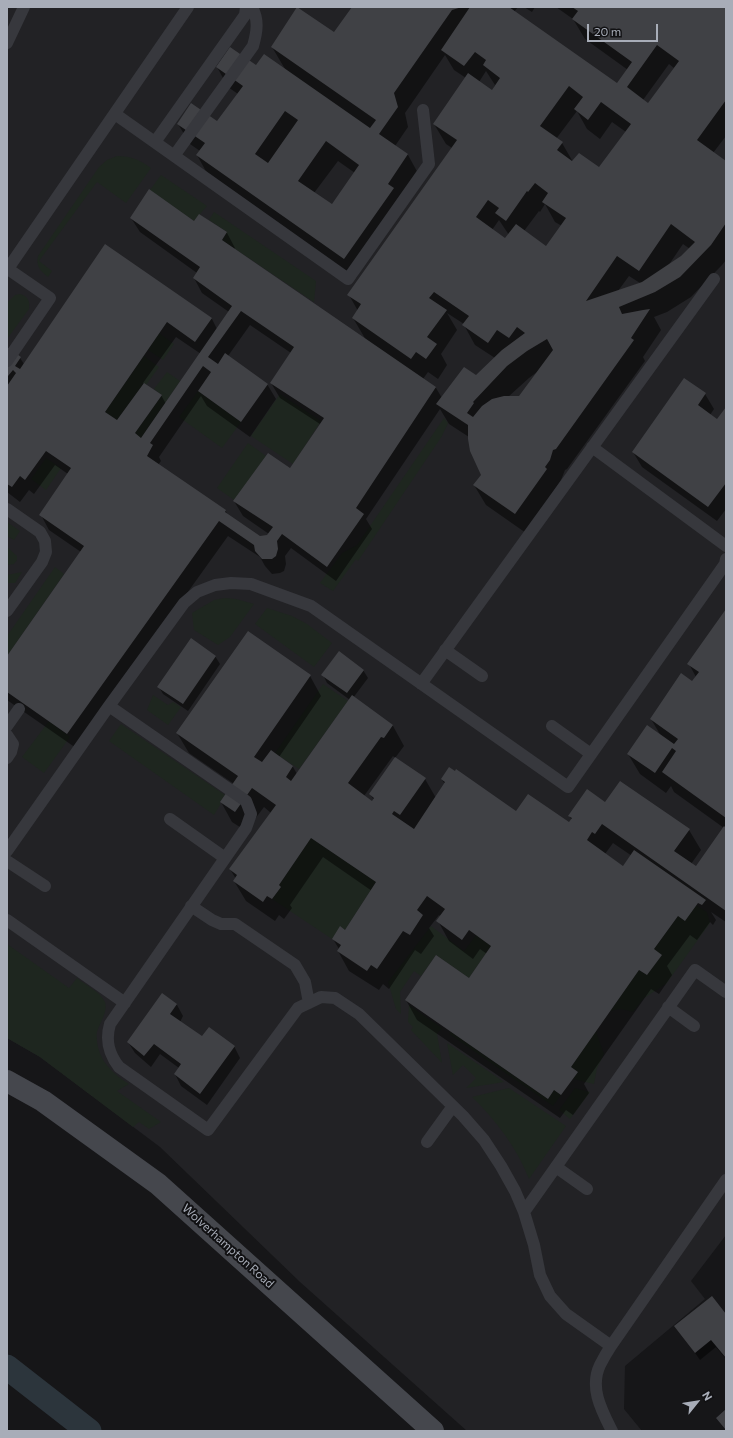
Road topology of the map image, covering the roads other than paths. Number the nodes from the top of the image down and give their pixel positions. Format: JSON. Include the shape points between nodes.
{"nodes":[{"id":1,"x":24,"y":7,"type":"edge"},
{"id":2,"x":188,"y":7,"type":"edge"},
{"id":3,"x":246,"y":7,"type":"edge"},
{"id":4,"x":252,"y":7,"type":"edge"},
{"id":5,"x":7,"y":43,"type":"edge"},
{"id":6,"x":423,"y":110,"type":"dead end"},
{"id":7,"x":115,"y":114,"type":"junction"},
{"id":8,"x":155,"y":142,"type":"junction"},
{"id":9,"x":174,"y":156,"type":"junction"},
{"id":10,"x":8,"y":270,"type":"edge"},
{"id":11,"x":714,"y":279,"type":"dead end"},
{"id":12,"x":7,"y":361,"type":"edge"},
{"id":13,"x":592,"y":447,"type":"junction"},
{"id":14,"x":7,"y":509,"type":"edge"},
{"id":15,"x":726,"y":546,"type":"edge"},
{"id":16,"x":726,"y":559,"type":"edge"},
{"id":17,"x":7,"y":611,"type":"edge"},
{"id":18,"x":445,"y":650,"type":"junction"},
{"id":19,"x":482,"y":676,"type":"dead end"},
{"id":20,"x":421,"y":684,"type":"junction"},
{"id":21,"x":109,"y":706,"type":"junction"},
{"id":22,"x":19,"y":709,"type":"dead end"},
{"id":23,"x":7,"y":726,"type":"edge"},
{"id":24,"x":552,"y":726,"type":"dead end"},
{"id":25,"x":7,"y":735,"type":"edge"},
{"id":26,"x":591,"y":754,"type":"junction"},
{"id":27,"x":7,"y":758,"type":"edge"},
{"id":28,"x":170,"y":820,"type":"dead end"},
{"id":29,"x":7,"y":851,"type":"edge"},
{"id":30,"x":225,"y":858,"type":"junction"},
{"id":31,"x":7,"y":861,"type":"edge"},
{"id":32,"x":45,"y":886,"type":"dead end"},
{"id":33,"x":191,"y":906,"type":"junction"},
{"id":34,"x":7,"y":920,"type":"edge"},
{"id":35,"x":726,"y":992,"type":"edge"},
{"id":36,"x":124,"y":1003,"type":"junction"},
{"id":37,"x":309,"y":1003,"type":"junction"},
{"id":38,"x":668,"y":1007,"type":"junction"},
{"id":39,"x":694,"y":1026,"type":"dead end"},
{"id":40,"x":7,"y":1081,"type":"edge"},
{"id":41,"x":453,"y":1106,"type":"junction"},
{"id":42,"x":426,"y":1142,"type":"dead end"},
{"id":43,"x":556,"y":1167,"type":"junction"},
{"id":44,"x":726,"y":1180,"type":"edge"},
{"id":45,"x":587,"y":1189,"type":"dead end"},
{"id":46,"x":524,"y":1212,"type":"junction"},
{"id":47,"x":611,"y":1346,"type":"junction"},
{"id":48,"x":433,"y":1431,"type":"edge"},
{"id":49,"x":612,"y":1431,"type":"edge"}],
"edges":[{"from":1,"to":5,"type":"lane"},
{"from":2,"to":7,"type":"lane"},
{"from":3,"to":8,"type":"lane","via":[[245,15]]},
{"from":4,"to":9,"type":"lane","via":[[257,31],[253,46]]},
{"from":6,"to":9,"type":"lane","via":[[429,164],[348,279]]},
{"from":7,"to":8,"type":"lane"},
{"from":7,"to":10,"type":"lane"},
{"from":8,"to":9,"type":"lane"},
{"from":10,"to":12,"type":"lane","via":[[50,298]]},
{"from":11,"to":13,"type":"lane"},
{"from":13,"to":15,"type":"lane"},
{"from":13,"to":18,"type":"lane"},
{"from":14,"to":17,"type":"lane","via":[[40,532],[45,541],[46,552],[42,562]]},
{"from":16,"to":26,"type":"lane","via":[[725,564]]},
{"from":18,"to":19,"type":"lane"},
{"from":18,"to":20,"type":"lane"},
{"from":20,"to":21,"type":"lane","via":[[311,606],[251,584],[231,583],[215,585],[197,592],[184,603]]},
{"from":20,"to":26,"type":"lane","via":[[568,787]]},
{"from":21,"to":29,"type":"lane"},
{"from":21,"to":30,"type":"lane","via":[[246,801],[251,814],[246,828]]},
{"from":22,"to":23,"type":"lane"},
{"from":24,"to":26,"type":"lane"},
{"from":25,"to":27,"type":"lane","via":[[13,744]]},
{"from":28,"to":30,"type":"lane"},
{"from":30,"to":33,"type":"lane"},
{"from":31,"to":32,"type":"lane"},
{"from":33,"to":36,"type":"lane"},
{"from":33,"to":37,"type":"lane","via":[[221,924],[235,924],[295,965],[305,982]]},
{"from":34,"to":36,"type":"lane"},
{"from":35,"to":38,"type":"lane","via":[[695,970]]},
{"from":36,"to":37,"type":"lane","via":[[110,1024],[107,1034],[112,1058],[119,1067],[208,1130],[298,1008]]},
{"from":37,"to":41,"type":"lane","via":[[321,997],[335,998],[359,1014]]},
{"from":38,"to":39,"type":"lane"},
{"from":38,"to":43,"type":"lane"},
{"from":40,"to":48,"type":"street","name":"Wolverhampton Road","via":[[43,1101],[158,1184]]},
{"from":41,"to":42,"type":"lane"},
{"from":41,"to":46,"type":"lane","via":[[484,1140],[502,1166]]},
{"from":43,"to":45,"type":"lane"},
{"from":43,"to":46,"type":"lane"},
{"from":44,"to":47,"type":"lane"},
{"from":46,"to":47,"type":"lane","via":[[540,1275],[550,1296],[566,1314]]},
{"from":47,"to":49,"type":"lane","via":[[599,1367],[596,1383],[598,1402]]}]}
